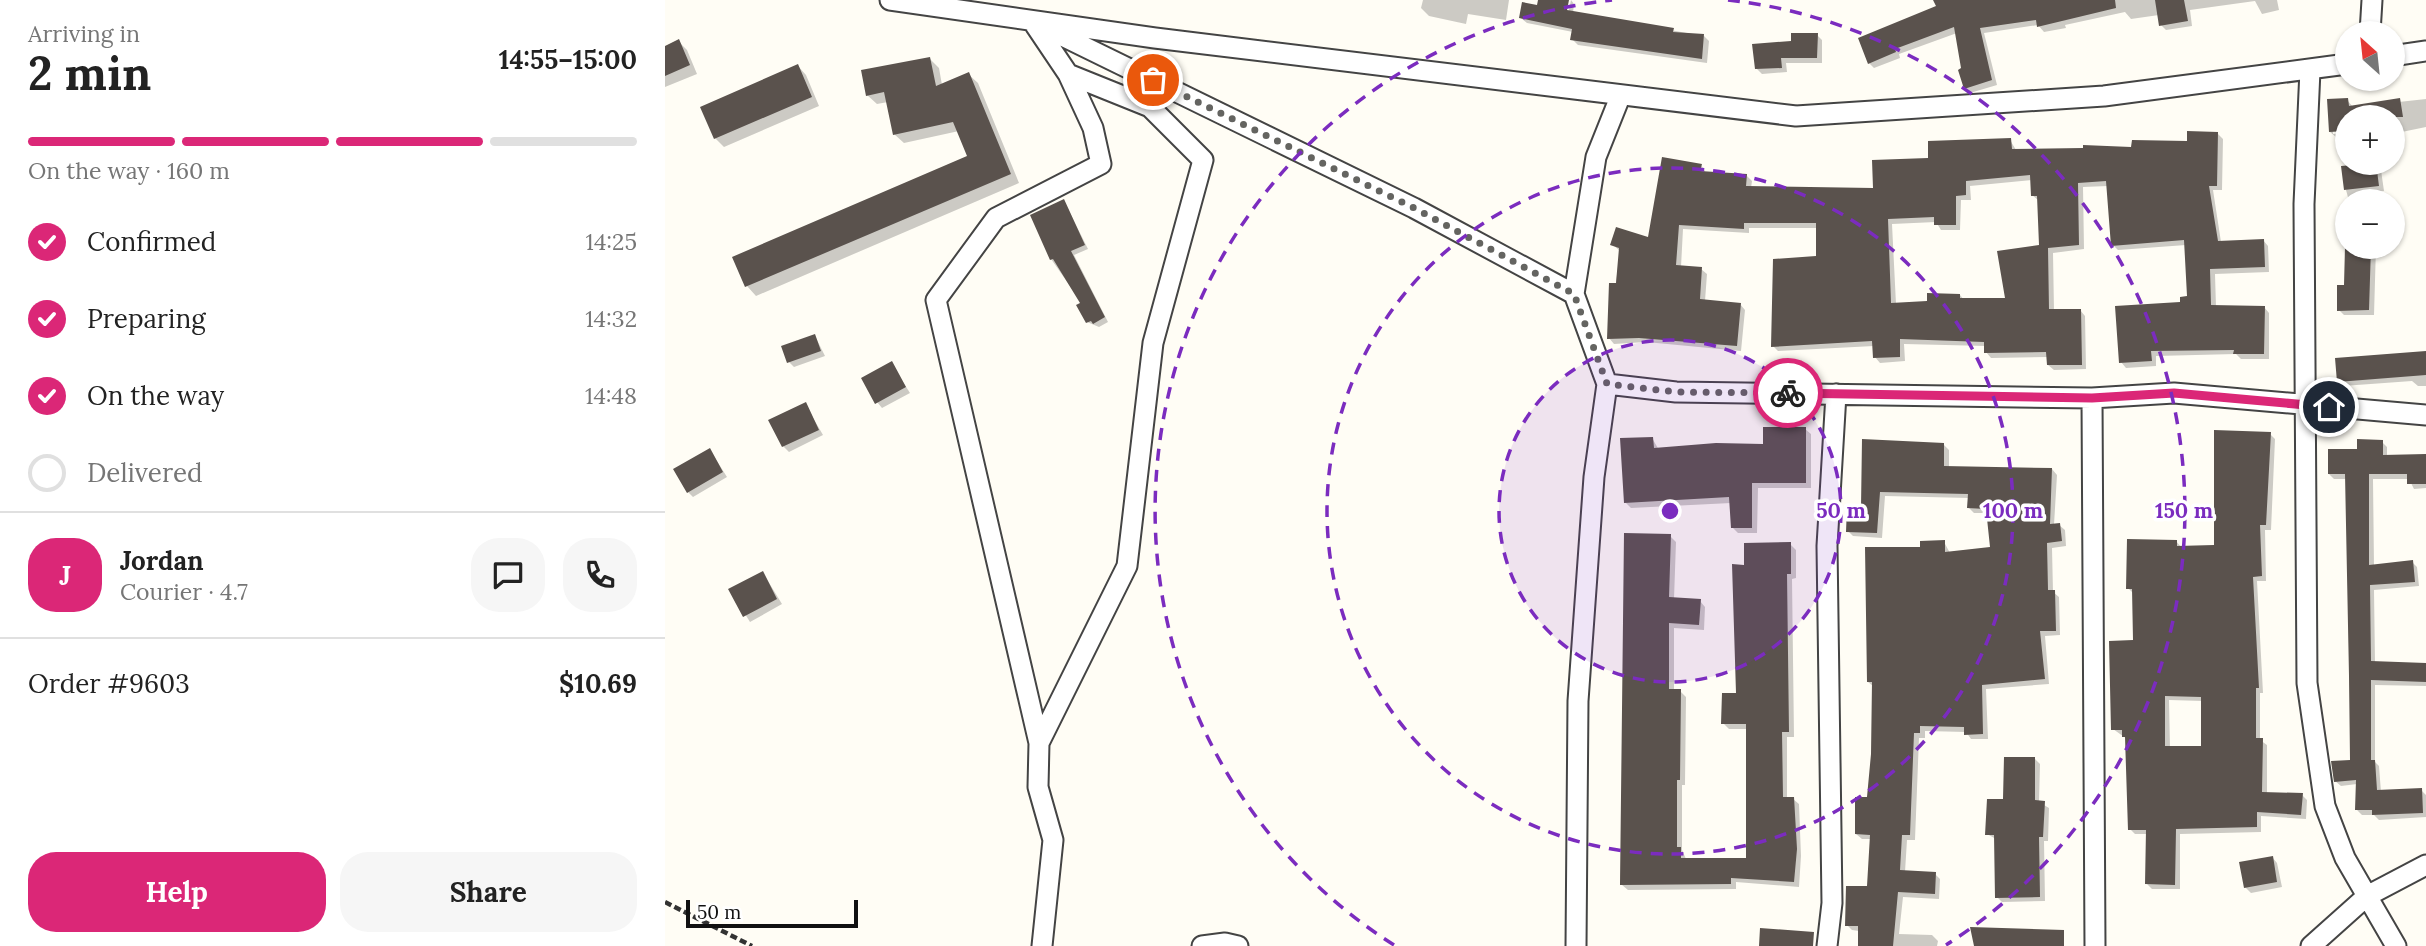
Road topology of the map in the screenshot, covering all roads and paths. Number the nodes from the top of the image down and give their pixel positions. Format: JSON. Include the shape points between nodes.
{"nodes":[{"id":1,"x":890,"y":0,"type":"edge"},
{"id":2,"x":2372,"y":0,"type":"edge"},
{"id":3,"x":1033,"y":21,"type":"junction"},
{"id":4,"x":2371,"y":21,"type":"edge"},
{"id":5,"x":2426,"y":51,"type":"edge"},
{"id":6,"x":2405,"y":54,"type":"edge"},
{"id":7,"x":2335,"y":66,"type":"edge"},
{"id":8,"x":2310,"y":70,"type":"junction"},
{"id":9,"x":1068,"y":74,"type":"junction"},
{"id":10,"x":1620,"y":97,"type":"junction"},
{"id":11,"x":1574,"y":294,"type":"junction"},
{"id":12,"x":1607,"y":384,"type":"junction"},
{"id":13,"x":1836,"y":394,"type":"junction"},
{"id":14,"x":2092,"y":398,"type":"junction"},
{"id":15,"x":2305,"y":405,"type":"junction"},
{"id":16,"x":2426,"y":415,"type":"edge"},
{"id":17,"x":1039,"y":743,"type":"junction"},
{"id":18,"x":2426,"y":865,"type":"edge"},
{"id":19,"x":2367,"y":896,"type":"junction"},
{"id":20,"x":665,"y":902,"type":"edge"},
{"id":21,"x":752,"y":946,"type":"edge"},
{"id":22,"x":1042,"y":946,"type":"edge"},
{"id":23,"x":1202,"y":946,"type":"edge"},
{"id":24,"x":1238,"y":946,"type":"edge"},
{"id":25,"x":1576,"y":946,"type":"edge"},
{"id":26,"x":1827,"y":946,"type":"edge"},
{"id":27,"x":2095,"y":946,"type":"edge"},
{"id":28,"x":2311,"y":946,"type":"edge"},
{"id":29,"x":2396,"y":946,"type":"edge"}],
"edges":[{"from":1,"to":3,"type":"street"},
{"from":2,"to":4,"type":"street"},
{"from":3,"to":9,"type":"street"},
{"from":3,"to":10,"type":"street"},
{"from":3,"to":11,"type":"street","via":[[1414,208]]},
{"from":5,"to":6,"type":"street"},
{"from":7,"to":8,"type":"street"},
{"from":8,"to":10,"type":"street","via":[[2104,96],[1796,116]]},
{"from":8,"to":15,"type":"street","via":[[2304,204]]},
{"from":9,"to":17,"type":"street","via":[[1093,128],[1101,164],[996,218],[936,300]]},
{"from":9,"to":17,"type":"street","via":[[1150,107],[1203,160],[1153,343],[1127,566]]},
{"from":10,"to":11,"type":"street","via":[[1596,157]]},
{"from":11,"to":12,"type":"street"},
{"from":12,"to":13,"type":"street","via":[[1676,392]]},
{"from":12,"to":25,"type":"street","via":[[1594,477],[1578,701]]},
{"from":13,"to":14,"type":"street"},
{"from":13,"to":26,"type":"street","via":[[1827,545],[1832,903]]},
{"from":14,"to":15,"type":"street","via":[[2174,393]]},
{"from":14,"to":27,"type":"street"},
{"from":15,"to":16,"type":"street"},
{"from":15,"to":19,"type":"street","via":[[2307,683],[2314,743],[2325,806],[2345,858]]},
{"from":17,"to":22,"type":"street","via":[[1038,787],[1053,840]]},
{"from":18,"to":19,"type":"street"},
{"from":19,"to":28,"type":"street"},
{"from":19,"to":29,"type":"street"},
{"from":20,"to":21,"type":"path"},
{"from":23,"to":24,"type":"street"}]}
